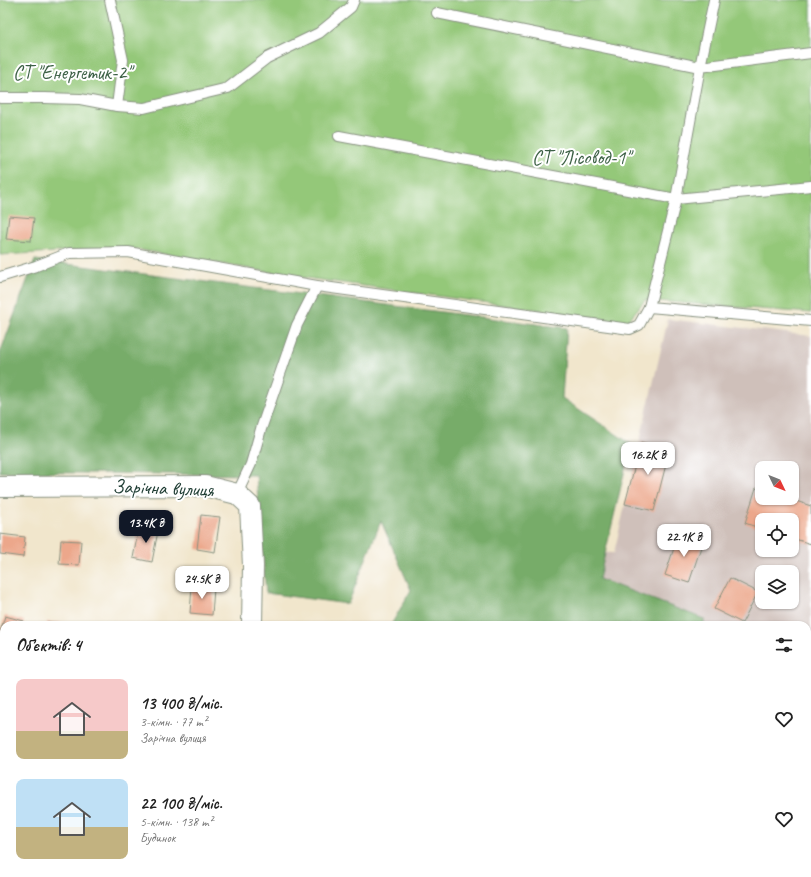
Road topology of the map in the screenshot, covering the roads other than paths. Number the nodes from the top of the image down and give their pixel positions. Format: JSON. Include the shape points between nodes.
{"nodes":[{"id":1,"x":110,"y":0,"type":"edge"},
{"id":2,"x":354,"y":0,"type":"edge"},
{"id":3,"x":714,"y":0,"type":"edge"},
{"id":4,"x":437,"y":13,"type":"dead end"},
{"id":5,"x":811,"y":53,"type":"edge"},
{"id":6,"x":700,"y":67,"type":"junction"},
{"id":7,"x":0,"y":98,"type":"edge"},
{"id":8,"x":117,"y":106,"type":"junction"},
{"id":9,"x":339,"y":136,"type":"dead end"},
{"id":10,"x":811,"y":186,"type":"edge"},
{"id":11,"x":676,"y":199,"type":"junction"},
{"id":12,"x":0,"y":277,"type":"edge"},
{"id":13,"x":316,"y":286,"type":"junction"},
{"id":14,"x":649,"y":307,"type":"junction"},
{"id":15,"x":811,"y":321,"type":"edge"},
{"id":16,"x":0,"y":486,"type":"edge"},
{"id":17,"x":237,"y":494,"type":"junction"},
{"id":18,"x":252,"y":621,"type":"edge"}],
"edges":[{"from":1,"to":8,"type":"lane","via":[[123,60]]},
{"from":2,"to":8,"type":"lane","via":[[351,7],[319,33],[267,58],[228,88],[144,108]]},
{"from":3,"to":6,"type":"lane"},
{"from":4,"to":6,"type":"lane"},
{"from":5,"to":6,"type":"lane"},
{"from":6,"to":11,"type":"lane"},
{"from":7,"to":8,"type":"lane","via":[[80,99]]},
{"from":9,"to":11,"type":"lane"},
{"from":10,"to":11,"type":"lane"},
{"from":11,"to":14,"type":"lane"},
{"from":12,"to":13,"type":"lane","via":[[69,254],[128,252]]},
{"from":13,"to":14,"type":"lane","via":[[630,329],[639,325]]},
{"from":13,"to":17,"type":"lane","via":[[297,325],[251,464]]},
{"from":14,"to":15,"type":"lane"},
{"from":16,"to":17,"type":"street","name":"Зарічна вулиця","via":[[206,486]]},
{"from":17,"to":18,"type":"street","name":"Зарічна вулиця","via":[[250,506]]}]}
